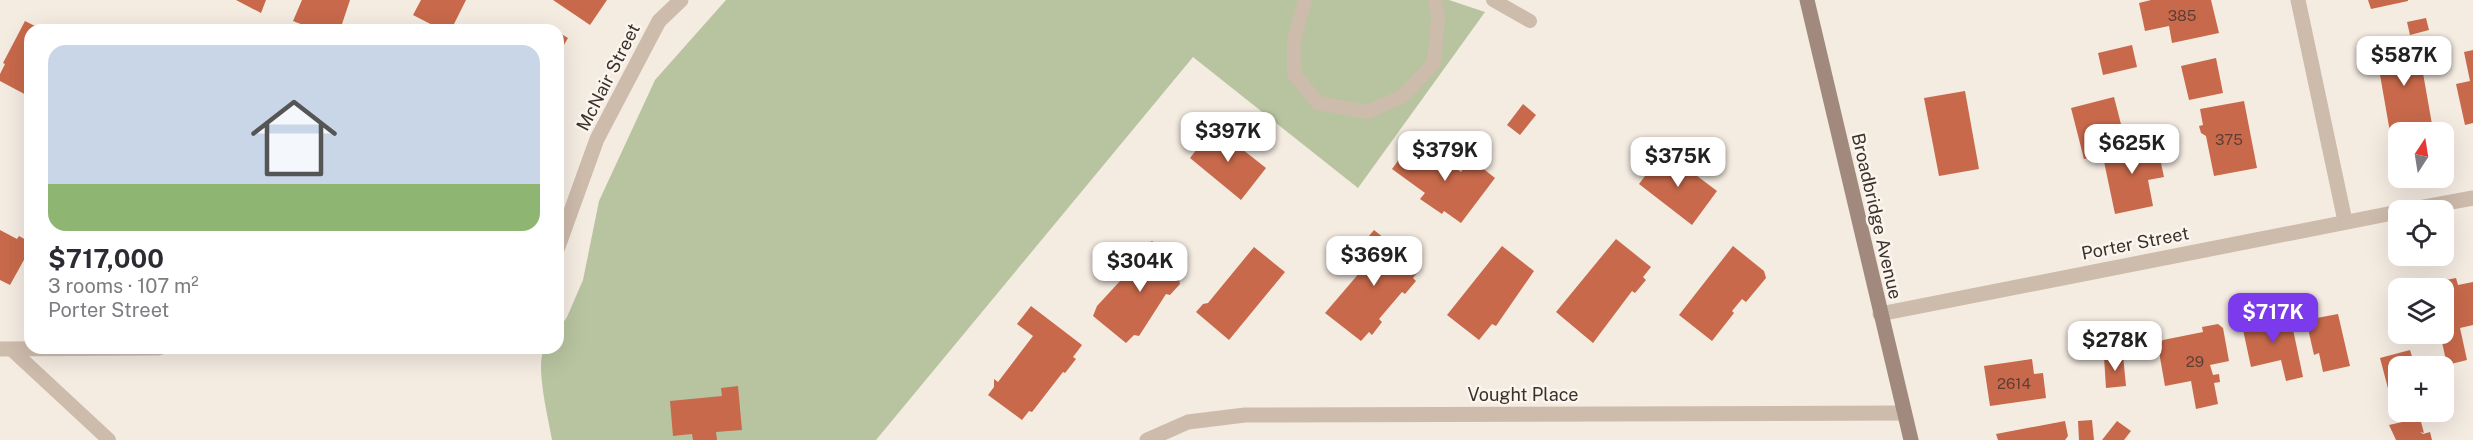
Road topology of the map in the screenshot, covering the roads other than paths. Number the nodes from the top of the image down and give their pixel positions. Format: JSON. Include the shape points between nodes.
{"nodes":[{"id":1,"x":681,"y":0,"type":"edge"},
{"id":2,"x":1305,"y":0,"type":"edge"},
{"id":3,"x":1435,"y":0,"type":"edge"},
{"id":4,"x":1493,"y":0,"type":"edge"},
{"id":5,"x":1808,"y":0,"type":"edge"},
{"id":6,"x":2298,"y":0,"type":"edge"},
{"id":7,"x":1530,"y":21,"type":"dead end"},
{"id":8,"x":2473,"y":198,"type":"edge"},
{"id":9,"x":2454,"y":202,"type":"edge"},
{"id":10,"x":2388,"y":214,"type":"edge"},
{"id":11,"x":2345,"y":221,"type":"junction"},
{"id":12,"x":564,"y":230,"type":"edge"},
{"id":13,"x":1880,"y":314,"type":"junction"},
{"id":14,"x":6,"y":349,"type":"edge"},
{"id":15,"x":24,"y":349,"type":"edge"},
{"id":16,"x":1904,"y":413,"type":"junction"},
{"id":17,"x":109,"y":440,"type":"edge"},
{"id":18,"x":1147,"y":440,"type":"edge"},
{"id":19,"x":1911,"y":440,"type":"edge"}],
"edges":[{"from":1,"to":12,"type":"street","name":"McNair Street","via":[[659,21],[597,138]]},
{"from":2,"to":3,"type":"lane","via":[[1294,40],[1294,74],[1318,103],[1367,112],[1404,96],[1434,63],[1438,15]]},
{"from":4,"to":7,"type":"lane"},
{"from":5,"to":13,"type":"main road","name":"Broadbridge Avenue"},
{"from":6,"to":11,"type":"street"},
{"from":8,"to":9,"type":"street"},
{"from":10,"to":11,"type":"street","name":"Porter Street"},
{"from":11,"to":13,"type":"street","name":"Porter Street"},
{"from":13,"to":16,"type":"main road","name":"Broadbridge Avenue"},
{"from":14,"to":15,"type":"street"},
{"from":14,"to":17,"type":"lane"},
{"from":16,"to":18,"type":"street","name":"Vought Place","via":[[1245,414],[1188,422]]},
{"from":16,"to":19,"type":"main road","name":"Broadbridge Avenue"}]}
